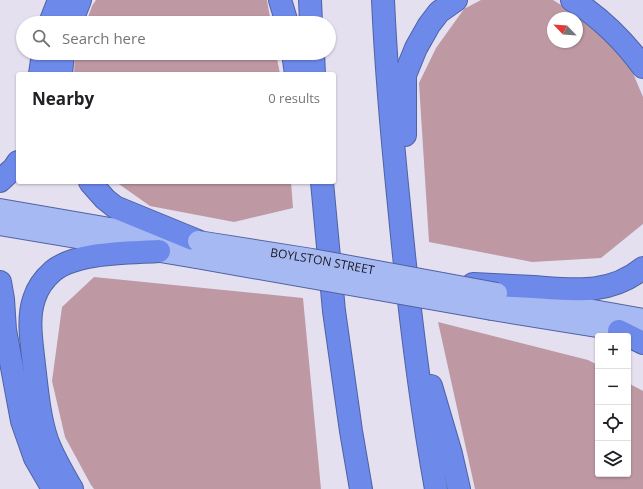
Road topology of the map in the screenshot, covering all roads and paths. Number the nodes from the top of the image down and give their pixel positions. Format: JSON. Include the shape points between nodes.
{"nodes":[{"id":1,"x":59,"y":0,"type":"edge"},
{"id":2,"x":80,"y":0,"type":"edge"},
{"id":3,"x":280,"y":0,"type":"edge"},
{"id":4,"x":310,"y":0,"type":"edge"},
{"id":5,"x":383,"y":0,"type":"edge"},
{"id":6,"x":456,"y":0,"type":"edge"},
{"id":7,"x":572,"y":0,"type":"edge"},
{"id":8,"x":599,"y":0,"type":"edge"},
{"id":9,"x":53,"y":16,"type":"edge"},
{"id":10,"x":74,"y":16,"type":"edge"},
{"id":11,"x":285,"y":16,"type":"edge"},
{"id":12,"x":311,"y":16,"type":"edge"},
{"id":13,"x":643,"y":45,"type":"edge"},
{"id":14,"x":42,"y":60,"type":"edge"},
{"id":15,"x":62,"y":60,"type":"edge"},
{"id":16,"x":294,"y":60,"type":"edge"},
{"id":17,"x":313,"y":60,"type":"edge"},
{"id":18,"x":643,"y":67,"type":"edge"},
{"id":19,"x":40,"y":72,"type":"edge"},
{"id":20,"x":61,"y":72,"type":"edge"},
{"id":21,"x":296,"y":72,"type":"edge"},
{"id":22,"x":314,"y":72,"type":"edge"},
{"id":23,"x":16,"y":165,"type":"edge"},
{"id":24,"x":0,"y":181,"type":"edge"},
{"id":25,"x":92,"y":184,"type":"edge"},
{"id":26,"x":312,"y":184,"type":"edge"},
{"id":27,"x":322,"y":184,"type":"edge"},
{"id":28,"x":0,"y":209,"type":"edge"},
{"id":29,"x":0,"y":225,"type":"edge"},
{"id":30,"x":197,"y":249,"type":"junction"},
{"id":31,"x":159,"y":251,"type":"junction"},
{"id":32,"x":403,"y":252,"type":"junction"},
{"id":33,"x":329,"y":253,"type":"junction"},
{"id":34,"x":643,"y":268,"type":"edge"},
{"id":35,"x":0,"y":282,"type":"edge"},
{"id":36,"x":446,"y":284,"type":"joint"},
{"id":37,"x":496,"y":296,"type":"junction"},
{"id":38,"x":410,"y":314,"type":"junction"},
{"id":39,"x":643,"y":318,"type":"edge"},
{"id":40,"x":619,"y":331,"type":"junction"},
{"id":41,"x":643,"y":335,"type":"edge"},
{"id":42,"x":643,"y":343,"type":"edge"},
{"id":43,"x":351,"y":431,"type":"junction"},
{"id":44,"x":53,"y":489,"type":"edge"},
{"id":45,"x":72,"y":489,"type":"edge"},
{"id":46,"x":346,"y":489,"type":"edge"},
{"id":47,"x":361,"y":489,"type":"edge"},
{"id":48,"x":436,"y":489,"type":"edge"},
{"id":49,"x":459,"y":489,"type":"edge"}],
"edges":[{"from":1,"to":9,"type":"highway"},
{"from":2,"to":10,"type":"highway"},
{"from":3,"to":11,"type":"highway"},
{"from":4,"to":12,"type":"highway"},
{"from":5,"to":32,"type":"highway","via":[[387,82]]},
{"from":6,"to":32,"type":"highway","via":[[432,20],[416,48],[405,75]]},
{"from":7,"to":18,"type":"highway","via":[[603,23]]},
{"from":8,"to":13,"type":"highway"},
{"from":14,"to":19,"type":"highway"},
{"from":15,"to":20,"type":"highway"},
{"from":16,"to":21,"type":"highway"},
{"from":17,"to":22,"type":"highway"},
{"from":23,"to":24,"type":"highway"},
{"from":25,"to":30,"type":"highway","via":[[116,207]]},
{"from":26,"to":33,"type":"highway"},
{"from":27,"to":33,"type":"highway"},
{"from":28,"to":30,"type":"main road","name":"BOYLSTON STREET","via":[[110,228]]},
{"from":29,"to":31,"type":"main road","name":"BOYLSTON STREET"},
{"from":30,"to":31,"type":"main road","name":"BOYLSTON STREET"},
{"from":30,"to":36,"type":"main road","name":"BOYLSTON STREET","bridge":true,"via":[[312,259]]},
{"from":30,"to":37,"type":"main road","name":"BOYLSTON STREET","bridge":true},
{"from":31,"to":45,"type":"highway","via":[[99,255],[67,263],[47,277],[34,299],[30,330],[42,424],[47,442]]},
{"from":32,"to":38,"type":"highway"},
{"from":33,"to":43,"type":"highway","via":[[334,311]]},
{"from":34,"to":37,"type":"highway","via":[[618,283],[602,288]]},
{"from":35,"to":44,"type":"highway","via":[[22,420],[35,458]]},
{"from":36,"to":37,"type":"highway","bridge":true},
{"from":37,"to":39,"type":"main road","name":"BOYLSTON STREET"},
{"from":37,"to":40,"type":"main road","name":"BOYLSTON STREET"},
{"from":38,"to":48,"type":"highway"},
{"from":38,"to":49,"type":"highway"},
{"from":40,"to":41,"type":"main road","name":"BOYLSTON STREET"},
{"from":40,"to":42,"type":"highway"},
{"from":43,"to":46,"type":"highway"},
{"from":43,"to":47,"type":"highway"}]}
